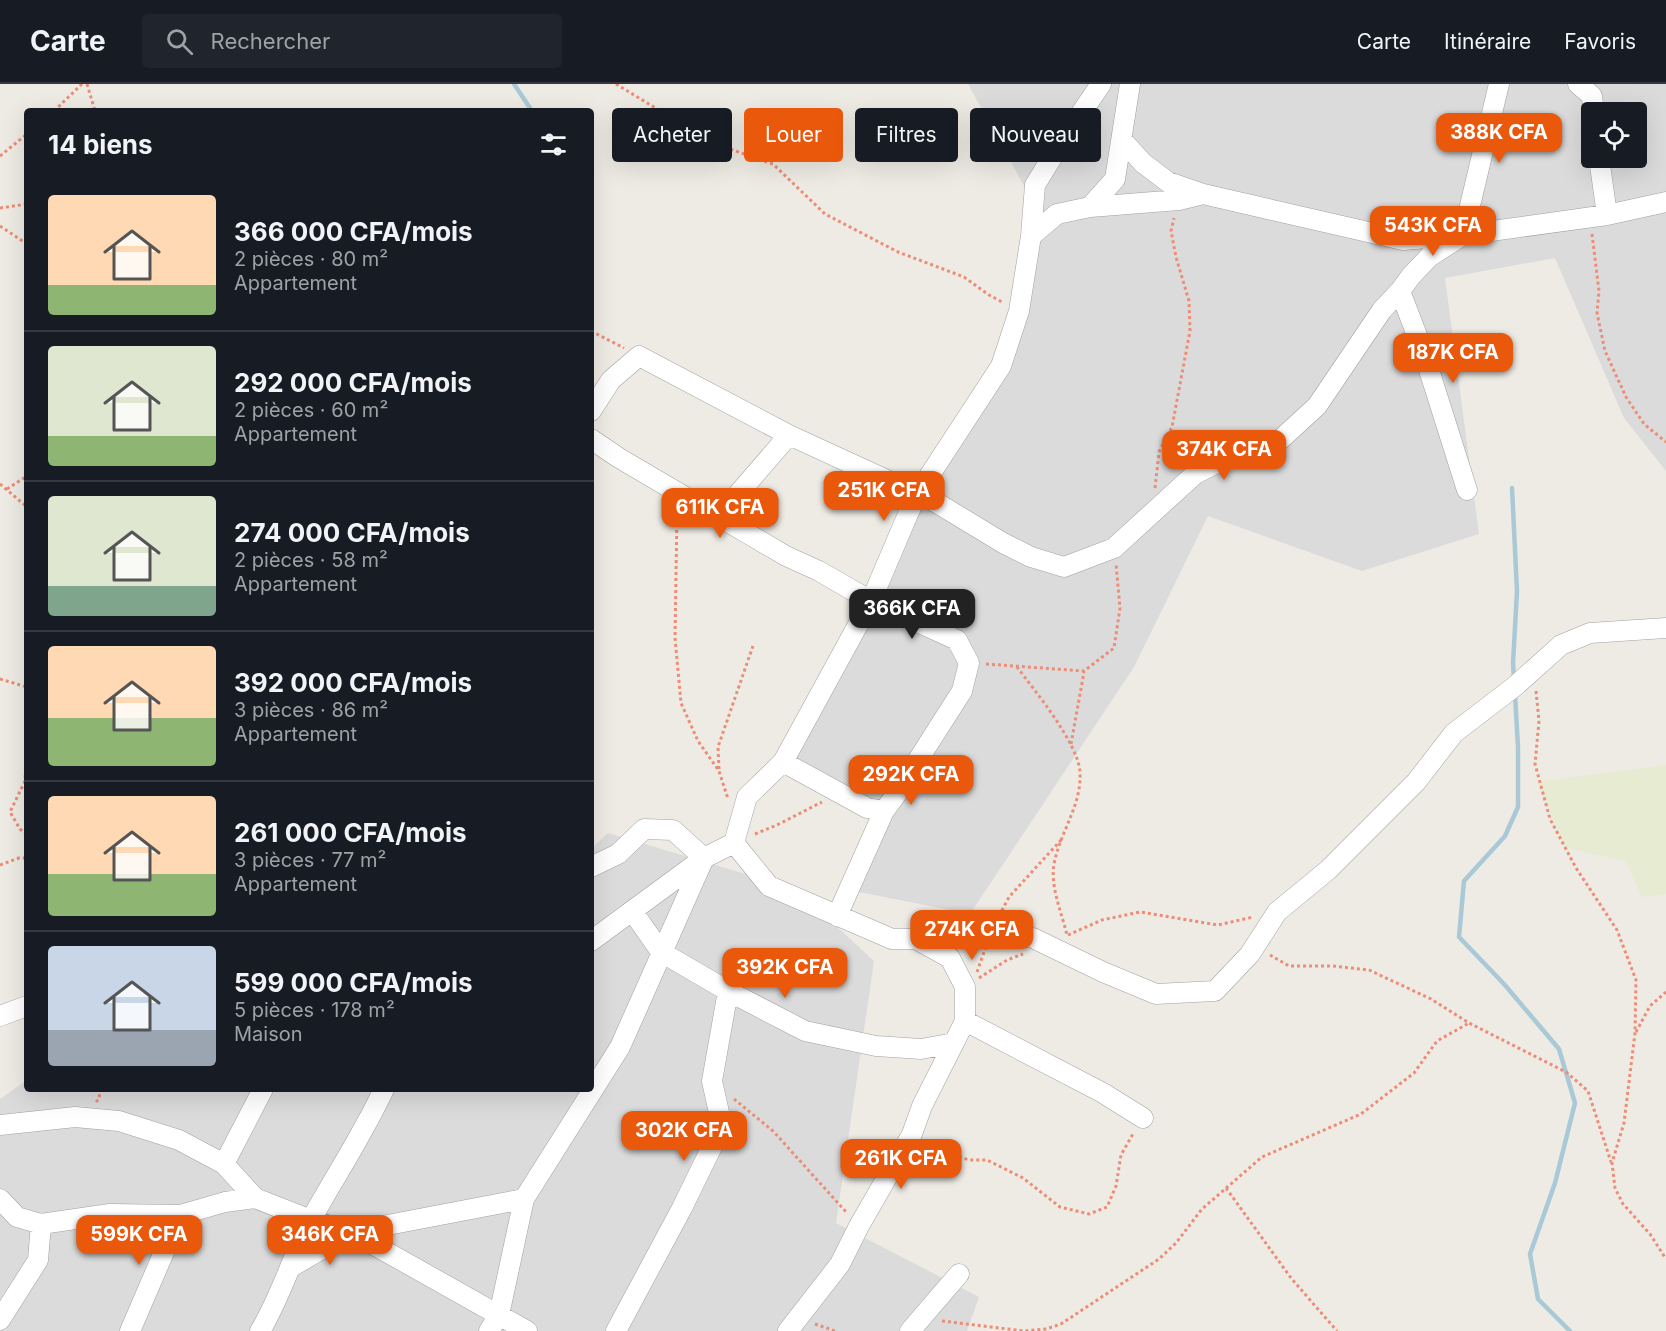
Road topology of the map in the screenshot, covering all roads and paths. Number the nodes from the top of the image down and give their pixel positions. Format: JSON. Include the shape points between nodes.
{"nodes":[{"id":1,"x":82,"y":84,"type":"edge"},
{"id":2,"x":87,"y":84,"type":"edge"},
{"id":3,"x":616,"y":84,"type":"edge"},
{"id":4,"x":1101,"y":84,"type":"edge"},
{"id":5,"x":1130,"y":84,"type":"edge"},
{"id":6,"x":1499,"y":84,"type":"edge"},
{"id":7,"x":1578,"y":84,"type":"edge"},
{"id":8,"x":1593,"y":102,"type":"edge"},
{"id":9,"x":57,"y":108,"type":"edge"},
{"id":10,"x":94,"y":108,"type":"edge"},
{"id":11,"x":24,"y":136,"type":"edge"},
{"id":12,"x":1122,"y":140,"type":"junction"},
{"id":13,"x":0,"y":156,"type":"edge"},
{"id":14,"x":1599,"y":168,"type":"edge"},
{"id":15,"x":1203,"y":194,"type":"junction"},
{"id":16,"x":1179,"y":200,"type":"junction"},
{"id":17,"x":1666,"y":202,"type":"edge"},
{"id":18,"x":24,"y":204,"type":"edge"},
{"id":19,"x":1090,"y":207,"type":"junction"},
{"id":20,"x":0,"y":208,"type":"edge"},
{"id":21,"x":1599,"y":217,"type":"junction"},
{"id":22,"x":0,"y":226,"type":"edge"},
{"id":23,"x":1031,"y":236,"type":"junction"},
{"id":24,"x":1463,"y":236,"type":"junction"},
{"id":25,"x":24,"y":242,"type":"edge"},
{"id":26,"x":1400,"y":291,"type":"junction"},
{"id":27,"x":1019,"y":311,"type":"junction"},
{"id":28,"x":594,"y":334,"type":"edge"},
{"id":29,"x":639,"y":356,"type":"junction"},
{"id":30,"x":594,"y":406,"type":"edge"},
{"id":31,"x":789,"y":435,"type":"junction"},
{"id":32,"x":594,"y":441,"type":"edge"},
{"id":33,"x":1666,"y":442,"type":"edge"},
{"id":34,"x":24,"y":478,"type":"edge"},
{"id":35,"x":0,"y":484,"type":"edge"},
{"id":36,"x":7,"y":489,"type":"junction"},
{"id":37,"x":1467,"y":490,"type":"dead end"},
{"id":38,"x":678,"y":492,"type":"junction"},
{"id":39,"x":918,"y":493,"type":"junction"},
{"id":40,"x":24,"y":504,"type":"edge"},
{"id":41,"x":1155,"y":511,"type":"junction"},
{"id":42,"x":719,"y":516,"type":"junction"},
{"id":43,"x":1114,"y":548,"type":"junction"},
{"id":44,"x":871,"y":601,"type":"junction"},
{"id":45,"x":1666,"y":628,"type":"edge"},
{"id":46,"x":754,"y":643,"type":"dead end"},
{"id":47,"x":969,"y":663,"type":"junction"},
{"id":48,"x":1017,"y":667,"type":"junction"},
{"id":49,"x":1084,"y":671,"type":"junction"},
{"id":50,"x":1533,"y":671,"type":"junction"},
{"id":51,"x":0,"y":679,"type":"edge"},
{"id":52,"x":24,"y":686,"type":"edge"},
{"id":53,"x":1071,"y":744,"type":"junction"},
{"id":54,"x":783,"y":762,"type":"junction"},
{"id":55,"x":719,"y":771,"type":"junction"},
{"id":56,"x":24,"y":783,"type":"edge"},
{"id":57,"x":839,"y":793,"type":"junction"},
{"id":58,"x":728,"y":800,"type":"dead end"},
{"id":59,"x":884,"y":811,"type":"junction"},
{"id":60,"x":24,"y":832,"type":"edge"},
{"id":61,"x":1061,"y":839,"type":"junction"},
{"id":62,"x":734,"y":843,"type":"junction"},
{"id":63,"x":24,"y":858,"type":"edge"},
{"id":64,"x":704,"y":858,"type":"junction"},
{"id":65,"x":0,"y":865,"type":"edge"},
{"id":66,"x":594,"y":866,"type":"edge"},
{"id":67,"x":633,"y":912,"type":"junction"},
{"id":68,"x":1277,"y":912,"type":"junction"},
{"id":69,"x":837,"y":916,"type":"junction"},
{"id":70,"x":993,"y":930,"type":"junction"},
{"id":71,"x":1067,"y":935,"type":"junction"},
{"id":72,"x":594,"y":939,"type":"edge"},
{"id":73,"x":916,"y":939,"type":"junction"},
{"id":74,"x":1047,"y":944,"type":"junction"},
{"id":75,"x":1256,"y":946,"type":"junction"},
{"id":76,"x":661,"y":952,"type":"junction"},
{"id":77,"x":728,"y":991,"type":"junction"},
{"id":78,"x":1666,"y":992,"type":"edge"},
{"id":79,"x":24,"y":1007,"type":"edge"},
{"id":80,"x":0,"y":1016,"type":"edge"},
{"id":81,"x":965,"y":1021,"type":"junction"},
{"id":82,"x":1469,"y":1023,"type":"junction"},
{"id":83,"x":1635,"y":1033,"type":"junction"},
{"id":84,"x":954,"y":1044,"type":"junction"},
{"id":85,"x":712,"y":1081,"type":"junction"},
{"id":86,"x":594,"y":1088,"type":"edge"},
{"id":87,"x":261,"y":1092,"type":"edge"},
{"id":88,"x":383,"y":1092,"type":"edge"},
{"id":89,"x":592,"y":1092,"type":"edge"},
{"id":90,"x":1143,"y":1118,"type":"joint"},
{"id":91,"x":0,"y":1125,"type":"edge"},
{"id":92,"x":912,"y":1134,"type":"junction"},
{"id":93,"x":1611,"y":1163,"type":"junction"},
{"id":94,"x":224,"y":1164,"type":"junction"},
{"id":95,"x":1226,"y":1188,"type":"junction"},
{"id":96,"x":255,"y":1198,"type":"junction"},
{"id":97,"x":0,"y":1199,"type":"edge"},
{"id":98,"x":524,"y":1199,"type":"junction"},
{"id":99,"x":180,"y":1215,"type":"junction"},
{"id":100,"x":311,"y":1220,"type":"junction"},
{"id":101,"x":41,"y":1224,"type":"junction"},
{"id":102,"x":860,"y":1226,"type":"junction"},
{"id":103,"x":351,"y":1232,"type":"junction"},
{"id":104,"x":1666,"y":1259,"type":"edge"},
{"id":105,"x":291,"y":1267,"type":"junction"},
{"id":106,"x":959,"y":1274,"type":"dead end"},
{"id":107,"x":0,"y":1320,"type":"edge"},
{"id":108,"x":494,"y":1323,"type":"edge"},
{"id":109,"x":266,"y":1329,"type":"edge"},
{"id":110,"x":130,"y":1331,"type":"edge"},
{"id":111,"x":527,"y":1331,"type":"edge"},
{"id":112,"x":616,"y":1331,"type":"edge"},
{"id":113,"x":788,"y":1331,"type":"edge"},
{"id":114,"x":910,"y":1331,"type":"edge"},
{"id":115,"x":1337,"y":1331,"type":"edge"}],
"edges":[{"from":1,"to":9,"type":"path"},
{"from":2,"to":10,"type":"path"},
{"from":3,"to":27,"type":"path","via":[[713,143],[773,164],[825,214],[898,252],[964,277]]},
{"from":4,"to":23,"type":"street","via":[[1035,185]]},
{"from":5,"to":12,"type":"street"},
{"from":6,"to":24,"type":"street"},
{"from":7,"to":8,"type":"street","via":[[1592,96]]},
{"from":11,"to":13,"type":"path"},
{"from":12,"to":15,"type":"street","via":[[1168,182]]},
{"from":12,"to":19,"type":"street","via":[[1115,179]]},
{"from":14,"to":21,"type":"street"},
{"from":15,"to":16,"type":"street"},
{"from":15,"to":24,"type":"street","via":[[1403,240]]},
{"from":16,"to":19,"type":"street"},
{"from":16,"to":41,"type":"path","via":[[1171,231],[1189,301],[1190,331],[1172,427],[1159,452]]},
{"from":17,"to":21,"type":"street"},
{"from":18,"to":20,"type":"path"},
{"from":19,"to":23,"type":"street","via":[[1057,214]]},
{"from":21,"to":24,"type":"street"},
{"from":21,"to":33,"type":"path","via":[[1597,313],[1605,351],[1626,397],[1644,424]]},
{"from":22,"to":25,"type":"path"},
{"from":23,"to":27,"type":"street"},
{"from":24,"to":26,"type":"street","via":[[1429,257]]},
{"from":26,"to":37,"type":"street"},
{"from":26,"to":41,"type":"street","via":[[1382,310],[1317,406],[1281,439],[1240,451],[1196,474]]},
{"from":27,"to":39,"type":"street","via":[[1001,366]]},
{"from":28,"to":29,"type":"path"},
{"from":29,"to":30,"type":"street","via":[[611,380]]},
{"from":29,"to":31,"type":"street"},
{"from":31,"to":39,"type":"street"},
{"from":31,"to":42,"type":"street"},
{"from":32,"to":38,"type":"street"},
{"from":34,"to":36,"type":"path"},
{"from":35,"to":36,"type":"path"},
{"from":36,"to":40,"type":"path"},
{"from":38,"to":42,"type":"street"},
{"from":38,"to":55,"type":"path","via":[[675,638],[681,703],[698,741]]},
{"from":39,"to":43,"type":"street","via":[[1003,543],[1064,567]]},
{"from":39,"to":44,"type":"street"},
{"from":41,"to":43,"type":"street"},
{"from":42,"to":44,"type":"street"},
{"from":43,"to":49,"type":"path","via":[[1120,608],[1114,648]]},
{"from":44,"to":47,"type":"street","via":[[957,640]]},
{"from":44,"to":54,"type":"street"},
{"from":45,"to":50,"type":"street","via":[[1590,633],[1561,645]]},
{"from":46,"to":55,"type":"path","via":[[718,747]]},
{"from":47,"to":48,"type":"path"},
{"from":47,"to":59,"type":"street","via":[[962,691]]},
{"from":48,"to":49,"type":"path"},
{"from":48,"to":53,"type":"path"},
{"from":49,"to":53,"type":"path"},
{"from":50,"to":68,"type":"street","via":[[1454,733],[1416,782],[1328,870]]},
{"from":50,"to":83,"type":"path","via":[[1539,721],[1535,764],[1550,819],[1576,868],[1617,930],[1636,980]]},
{"from":51,"to":52,"type":"path"},
{"from":53,"to":61,"type":"path","via":[[1080,770],[1077,798]]},
{"from":54,"to":57,"type":"street"},
{"from":54,"to":62,"type":"street","via":[[747,797]]},
{"from":55,"to":58,"type":"path"},
{"from":56,"to":60,"type":"path","via":[[10,812]]},
{"from":57,"to":59,"type":"street","via":[[867,808]]},
{"from":57,"to":62,"type":"path"},
{"from":59,"to":69,"type":"street"},
{"from":61,"to":70,"type":"path","via":[[1009,897]]},
{"from":61,"to":71,"type":"path","via":[[1054,880]]},
{"from":62,"to":64,"type":"street"},
{"from":62,"to":69,"type":"street","via":[[769,886]]},
{"from":63,"to":65,"type":"path"},
{"from":64,"to":66,"type":"street","via":[[673,830],[644,829],[618,854]]},
{"from":64,"to":67,"type":"street"},
{"from":64,"to":76,"type":"street"},
{"from":67,"to":72,"type":"street"},
{"from":67,"to":76,"type":"street"},
{"from":68,"to":71,"type":"path","via":[[1218,925],[1140,912],[1102,920]]},
{"from":68,"to":75,"type":"street"},
{"from":69,"to":73,"type":"street","via":[[892,939]]},
{"from":70,"to":73,"type":"street","via":[[959,924]]},
{"from":70,"to":74,"type":"street"},
{"from":70,"to":74,"type":"path","via":[[974,982],[1007,960]]},
{"from":71,"to":74,"type":"path"},
{"from":73,"to":81,"type":"street","via":[[950,958],[965,987]]},
{"from":74,"to":75,"type":"street","via":[[1156,994],[1215,991]]},
{"from":75,"to":82,"type":"path","via":[[1289,966],[1369,970],[1431,999]]},
{"from":76,"to":77,"type":"street"},
{"from":76,"to":86,"type":"street","via":[[620,1047]]},
{"from":77,"to":84,"type":"street","via":[[805,1031],[876,1046],[921,1049]]},
{"from":77,"to":85,"type":"street"},
{"from":78,"to":83,"type":"path","via":[[1650,1006]]},
{"from":79,"to":80,"type":"street"},
{"from":81,"to":84,"type":"street"},
{"from":81,"to":90,"type":"street"},
{"from":82,"to":93,"type":"path","via":[[1566,1072],[1588,1091]]},
{"from":82,"to":95,"type":"path","via":[[1437,1041],[1414,1073],[1362,1114],[1262,1157]]},
{"from":83,"to":93,"type":"path","via":[[1624,1123]]},
{"from":84,"to":92,"type":"street"},
{"from":85,"to":102,"type":"path","via":[[773,1131]]},
{"from":85,"to":112,"type":"street","via":[[722,1126]]},
{"from":87,"to":94,"type":"street"},
{"from":88,"to":100,"type":"street"},
{"from":89,"to":98,"type":"street"},
{"from":90,"to":92,"type":"path","via":[[1121,1155],[1116,1186],[1107,1207],[1089,1214],[1060,1207],[1023,1178],[987,1160],[942,1153]]},
{"from":91,"to":94,"type":"street","via":[[75,1117],[118,1121],[179,1140]]},
{"from":92,"to":102,"type":"street"},
{"from":93,"to":104,"type":"path","via":[[1623,1204]]},
{"from":94,"to":96,"type":"street"},
{"from":95,"to":114,"type":"path","via":[[1202,1209],[1159,1259],[1061,1324],[1024,1331],[944,1321]]},
{"from":95,"to":115,"type":"path","via":[[1291,1278]]},
{"from":96,"to":99,"type":"street"},
{"from":96,"to":100,"type":"street"},
{"from":97,"to":101,"type":"street","via":[[17,1216]]},
{"from":98,"to":103,"type":"street"},
{"from":98,"to":108,"type":"street"},
{"from":99,"to":101,"type":"street","via":[[110,1215]]},
{"from":99,"to":110,"type":"street"},
{"from":100,"to":103,"type":"street"},
{"from":100,"to":105,"type":"street"},
{"from":101,"to":107,"type":"street","via":[[38,1260]]},
{"from":102,"to":113,"type":"street","via":[[840,1264]]},
{"from":103,"to":105,"type":"street"},
{"from":103,"to":108,"type":"street"},
{"from":105,"to":109,"type":"street"},
{"from":106,"to":114,"type":"street"},
{"from":108,"to":111,"type":"street"}]}
